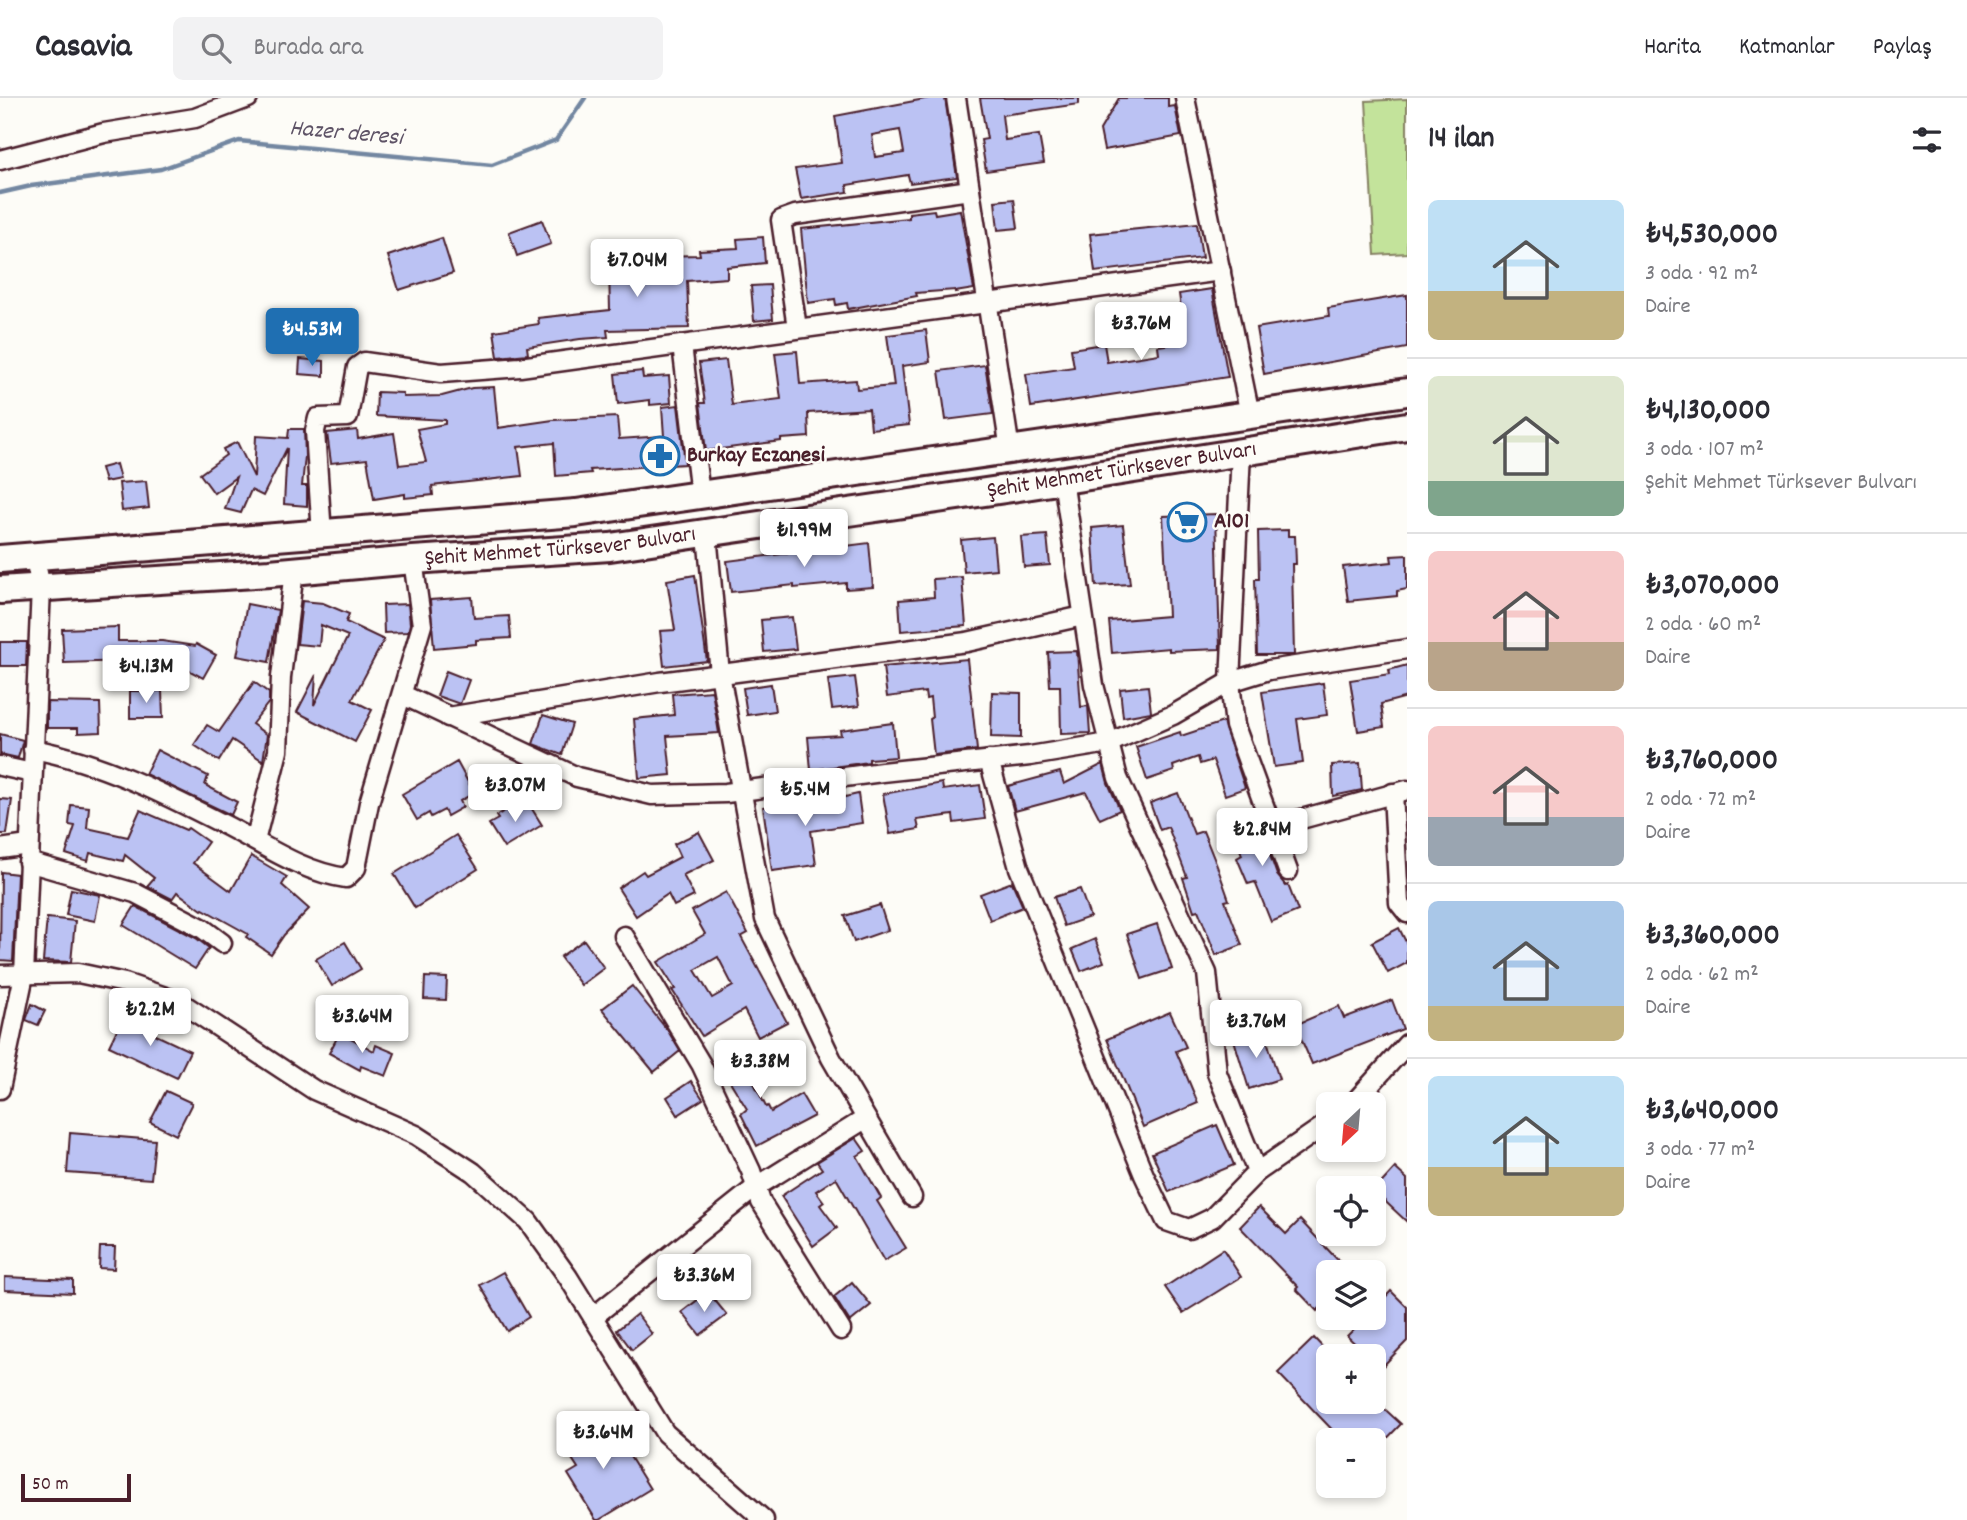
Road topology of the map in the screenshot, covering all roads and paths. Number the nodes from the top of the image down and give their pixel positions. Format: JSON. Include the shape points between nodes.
{"nodes":[{"id":1,"x":248,"y":98,"type":"edge"},
{"id":2,"x":956,"y":98,"type":"edge"},
{"id":3,"x":1185,"y":98,"type":"edge"},
{"id":4,"x":0,"y":160,"type":"edge"},
{"id":5,"x":970,"y":190,"type":"junction"},
{"id":6,"x":1221,"y":271,"type":"junction"},
{"id":7,"x":988,"y":303,"type":"junction"},
{"id":8,"x":797,"y":328,"type":"junction"},
{"id":9,"x":682,"y":345,"type":"junction"},
{"id":10,"x":1407,"y":392,"type":"edge"},
{"id":11,"x":1371,"y":397,"type":"junction"},
{"id":12,"x":1250,"y":415,"type":"junction"},
{"id":13,"x":1407,"y":426,"type":"edge"},
{"id":14,"x":1373,"y":431,"type":"junction"},
{"id":15,"x":1010,"y":450,"type":"junction"},
{"id":16,"x":1241,"y":452,"type":"junction"},
{"id":17,"x":1063,"y":480,"type":"junction"},
{"id":18,"x":699,"y":495,"type":"junction"},
{"id":19,"x":322,"y":534,"type":"junction"},
{"id":20,"x":707,"y":534,"type":"junction"},
{"id":21,"x":35,"y":558,"type":"junction"},
{"id":22,"x":0,"y":559,"type":"edge"},
{"id":23,"x":413,"y":560,"type":"junction"},
{"id":24,"x":294,"y":571,"type":"junction"},
{"id":25,"x":41,"y":589,"type":"junction"},
{"id":26,"x":0,"y":590,"type":"edge"},
{"id":27,"x":1083,"y":616,"type":"junction"},
{"id":28,"x":1407,"y":649,"type":"edge"},
{"id":29,"x":720,"y":674,"type":"junction"},
{"id":30,"x":1230,"y":682,"type":"junction"},
{"id":31,"x":403,"y":695,"type":"junction"},
{"id":32,"x":448,"y":717,"type":"junction"},
{"id":33,"x":1109,"y":743,"type":"junction"},
{"id":34,"x":33,"y":749,"type":"junction"},
{"id":35,"x":989,"y":760,"type":"junction"},
{"id":36,"x":0,"y":766,"type":"edge"},
{"id":37,"x":32,"y":773,"type":"junction"},
{"id":38,"x":740,"y":791,"type":"junction"},
{"id":39,"x":1400,"y":792,"type":"edge"},
{"id":40,"x":1272,"y":827,"type":"junction"},
{"id":41,"x":255,"y":841,"type":"junction"},
{"id":42,"x":0,"y":849,"type":"edge"},
{"id":43,"x":29,"y":853,"type":"junction"},
{"id":44,"x":1288,"y":871,"type":"dead end"},
{"id":45,"x":1407,"y":913,"type":"edge"},
{"id":46,"x":624,"y":936,"type":"dead end"},
{"id":47,"x":222,"y":943,"type":"dead end"},
{"id":48,"x":0,"y":975,"type":"edge"},
{"id":49,"x":24,"y":975,"type":"junction"},
{"id":50,"x":1407,"y":1044,"type":"edge"},
{"id":51,"x":0,"y":1089,"type":"edge"},
{"id":52,"x":1364,"y":1092,"type":"edge"},
{"id":53,"x":865,"y":1119,"type":"junction"},
{"id":54,"x":1316,"y":1131,"type":"edge"},
{"id":55,"x":1257,"y":1172,"type":"junction"},
{"id":56,"x":756,"y":1187,"type":"junction"},
{"id":57,"x":912,"y":1197,"type":"dead end"},
{"id":58,"x":593,"y":1318,"type":"junction"},
{"id":59,"x":841,"y":1330,"type":"dead end"},
{"id":60,"x":764,"y":1520,"type":"edge"}],
"edges":[{"from":1,"to":4,"type":"street","via":[[195,118],[104,133]]},
{"from":2,"to":5,"type":"street"},
{"from":3,"to":6,"type":"street"},
{"from":5,"to":7,"type":"street"},
{"from":5,"to":8,"type":"street","via":[[781,220]]},
{"from":6,"to":7,"type":"street"},
{"from":6,"to":12,"type":"street"},
{"from":7,"to":8,"type":"street"},
{"from":7,"to":15,"type":"street"},
{"from":8,"to":9,"type":"street"},
{"from":9,"to":18,"type":"street"},
{"from":9,"to":19,"type":"street","via":[[441,373],[364,362],[357,367],[348,416],[318,418]]},
{"from":10,"to":11,"type":"highway","name":"Şehit Mehmet Türksever Bulvarı"},
{"from":11,"to":12,"type":"highway","name":"Şehit Mehmet Türksever Bulvarı"},
{"from":11,"to":14,"type":"highway"},
{"from":12,"to":15,"type":"highway","name":"Şehit Mehmet Türksever Bulvarı"},
{"from":13,"to":14,"type":"highway","name":"Şehit Mehmet Türksever Bulvarı"},
{"from":14,"to":16,"type":"highway","name":"Şehit Mehmet Türksever Bulvarı"},
{"from":15,"to":18,"type":"highway","name":"Şehit Mehmet Türksever Bulvarı"},
{"from":16,"to":17,"type":"highway","name":"Şehit Mehmet Türksever Bulvarı"},
{"from":16,"to":30,"type":"street"},
{"from":17,"to":20,"type":"highway","name":"Şehit Mehmet Türksever Bulvarı"},
{"from":17,"to":27,"type":"street"},
{"from":18,"to":19,"type":"highway","name":"Şehit Mehmet Türksever Bulvarı","via":[[576,513]]},
{"from":19,"to":21,"type":"highway","name":"Şehit Mehmet Türksever Bulvarı"},
{"from":20,"to":23,"type":"highway","name":"Şehit Mehmet Türksever Bulvarı","via":[[610,547]]},
{"from":20,"to":29,"type":"street"},
{"from":21,"to":22,"type":"highway","name":"Şehit Mehmet Türksever Bulvarı"},
{"from":21,"to":25,"type":"street"},
{"from":23,"to":24,"type":"highway","name":"Şehit Mehmet Türksever Bulvarı"},
{"from":23,"to":31,"type":"street","via":[[422,625]]},
{"from":24,"to":25,"type":"highway","name":"Şehit Mehmet Türksever Bulvarı"},
{"from":24,"to":41,"type":"street","via":[[281,677],[278,751]]},
{"from":25,"to":26,"type":"highway","name":"Şehit Mehmet Türksever Bulvarı"},
{"from":25,"to":34,"type":"street"},
{"from":27,"to":29,"type":"street","via":[[967,642]]},
{"from":27,"to":33,"type":"street"},
{"from":28,"to":30,"type":"street","via":[[1269,670]]},
{"from":29,"to":32,"type":"street"},
{"from":29,"to":38,"type":"street"},
{"from":30,"to":33,"type":"street","via":[[1173,715]]},
{"from":30,"to":40,"type":"street","via":[[1235,726]]},
{"from":31,"to":32,"type":"street"},
{"from":31,"to":41,"type":"street","via":[[369,803],[356,868],[346,878],[306,868]]},
{"from":32,"to":38,"type":"street","via":[[577,776],[652,795]]},
{"from":33,"to":35,"type":"street"},
{"from":33,"to":55,"type":"street","via":[[1118,778],[1207,973],[1217,1073]]},
{"from":34,"to":37,"type":"street"},
{"from":34,"to":41,"type":"street","via":[[118,772]]},
{"from":35,"to":38,"type":"street"},
{"from":35,"to":55,"type":"street","via":[[1019,868],[1166,1222],[1189,1229],[1212,1218]]},
{"from":36,"to":37,"type":"street"},
{"from":37,"to":43,"type":"street"},
{"from":38,"to":53,"type":"street","via":[[765,919]]},
{"from":39,"to":40,"type":"street"},
{"from":39,"to":45,"type":"street","via":[[1399,903]]},
{"from":40,"to":44,"type":"street"},
{"from":42,"to":43,"type":"street"},
{"from":43,"to":47,"type":"street","via":[[135,893]]},
{"from":43,"to":49,"type":"street"},
{"from":46,"to":56,"type":"street","via":[[701,1064]]},
{"from":48,"to":49,"type":"street"},
{"from":49,"to":51,"type":"street"},
{"from":49,"to":58,"type":"street","via":[[78,973],[180,1002],[314,1090],[416,1135],[473,1172],[528,1221]]},
{"from":50,"to":52,"type":"street"},
{"from":53,"to":56,"type":"street"},
{"from":53,"to":57,"type":"street"},
{"from":54,"to":55,"type":"street"},
{"from":56,"to":58,"type":"street"},
{"from":56,"to":59,"type":"street"},
{"from":58,"to":60,"type":"street","via":[[665,1433]]}]}
